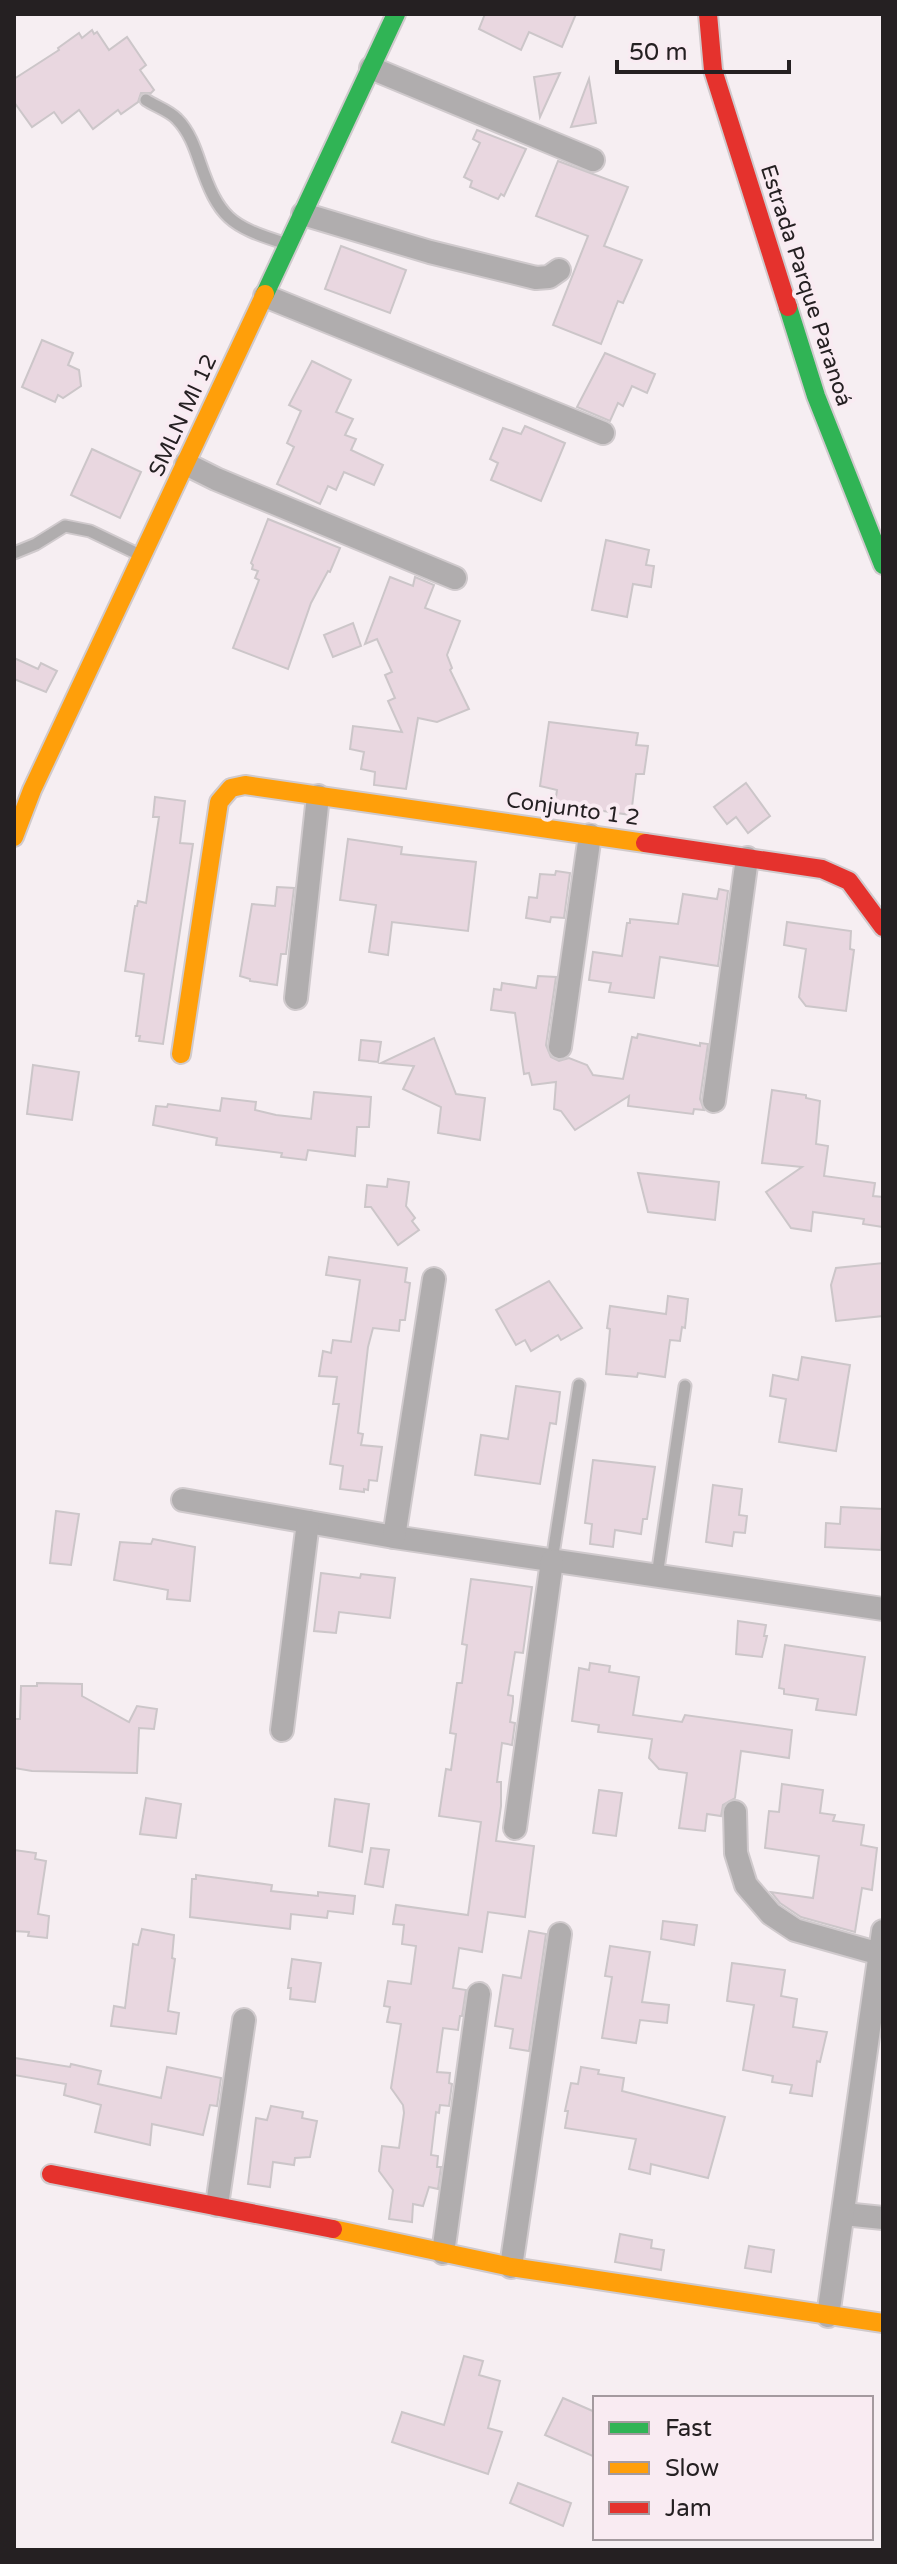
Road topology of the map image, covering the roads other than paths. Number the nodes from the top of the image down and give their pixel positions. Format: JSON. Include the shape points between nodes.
{"nodes":[{"id":1,"x":396,"y":14,"type":"edge"},
{"id":2,"x":708,"y":14,"type":"edge"},
{"id":3,"x":371,"y":68,"type":"junction"},
{"id":4,"x":146,"y":100,"type":"dead end"},
{"id":5,"x":593,"y":160,"type":"dead end"},
{"id":6,"x":303,"y":214,"type":"junction"},
{"id":7,"x":289,"y":244,"type":"junction"},
{"id":8,"x":559,"y":270,"type":"dead end"},
{"id":9,"x":265,"y":296,"type":"junction"},
{"id":10,"x":603,"y":433,"type":"dead end"},
{"id":11,"x":186,"y":464,"type":"junction"},
{"id":12,"x":14,"y":553,"type":"edge"},
{"id":13,"x":142,"y":556,"type":"junction"},
{"id":14,"x":883,"y":565,"type":"edge"},
{"id":15,"x":455,"y":578,"type":"dead end"},
{"id":16,"x":23,"y":790,"type":"edge"},
{"id":17,"x":318,"y":796,"type":"junction"},
{"id":18,"x":590,"y":835,"type":"junction"},
{"id":19,"x":14,"y":837,"type":"edge"},
{"id":20,"x":747,"y":858,"type":"junction"},
{"id":21,"x":883,"y":927,"type":"edge"},
{"id":22,"x":296,"y":998,"type":"dead end"},
{"id":23,"x":560,"y":1047,"type":"dead end"},
{"id":24,"x":181,"y":1054,"type":"dead end"},
{"id":25,"x":714,"y":1101,"type":"dead end"},
{"id":26,"x":434,"y":1279,"type":"dead end"},
{"id":27,"x":579,"y":1385,"type":"dead end"},
{"id":28,"x":685,"y":1386,"type":"dead end"},
{"id":29,"x":183,"y":1500,"type":"dead end"},
{"id":30,"x":308,"y":1522,"type":"junction"},
{"id":31,"x":394,"y":1537,"type":"junction"},
{"id":32,"x":552,"y":1561,"type":"junction"},
{"id":33,"x":657,"y":1577,"type":"junction"},
{"id":34,"x":883,"y":1609,"type":"edge"},
{"id":35,"x":282,"y":1730,"type":"dead end"},
{"id":36,"x":735,"y":1812,"type":"dead end"},
{"id":37,"x":515,"y":1828,"type":"dead end"},
{"id":38,"x":560,"y":1934,"type":"dead end"},
{"id":39,"x":882,"y":1943,"type":"edge"},
{"id":40,"x":479,"y":1994,"type":"dead end"},
{"id":41,"x":244,"y":2020,"type":"dead end"},
{"id":42,"x":876,"y":2041,"type":"edge"},
{"id":43,"x":51,"y":2174,"type":"dead end"},
{"id":44,"x":217,"y":2205,"type":"junction"},
{"id":45,"x":844,"y":2214,"type":"junction"},
{"id":46,"x":883,"y":2218,"type":"edge"},
{"id":47,"x":443,"y":2253,"type":"junction"},
{"id":48,"x":511,"y":2267,"type":"junction"},
{"id":49,"x":828,"y":2316,"type":"junction"},
{"id":50,"x":883,"y":2323,"type":"edge"}],
"edges":[{"from":1,"to":3,"type":"street","name":"SMLN MI 12"},
{"from":2,"to":14,"type":"street","name":"Estrada Parque Paranoá","via":[[713,70],[811,381]]},
{"from":3,"to":5,"type":"street"},
{"from":3,"to":6,"type":"street","name":"SMLN MI 12"},
{"from":4,"to":7,"type":"lane","via":[[177,118],[193,141],[208,186],[225,215],[246,231]]},
{"from":6,"to":7,"type":"street","name":"SMLN MI 12"},
{"from":6,"to":8,"type":"street","via":[[536,278]]},
{"from":7,"to":9,"type":"street","name":"SMLN MI 12"},
{"from":9,"to":10,"type":"street"},
{"from":9,"to":11,"type":"street","name":"SMLN MI 12"},
{"from":11,"to":13,"type":"street","name":"SMLN MI 12"},
{"from":11,"to":15,"type":"street"},
{"from":12,"to":13,"type":"lane","via":[[65,526],[90,531]]},
{"from":13,"to":16,"type":"street","name":"SMLN MI 12"},
{"from":16,"to":19,"type":"street","name":"SMLN MI 12"},
{"from":17,"to":18,"type":"street","name":"Conjunto 1 2"},
{"from":17,"to":22,"type":"street"},
{"from":17,"to":24,"type":"street","name":"Conjunto 1 2","via":[[245,785],[231,788],[219,802]]},
{"from":18,"to":20,"type":"street","name":"Conjunto 1 2"},
{"from":18,"to":23,"type":"street"},
{"from":20,"to":21,"type":"street","name":"Conjunto 1 2","via":[[822,869],[849,881]]},
{"from":20,"to":25,"type":"street"},
{"from":26,"to":31,"type":"street"},
{"from":27,"to":32,"type":"lane"},
{"from":28,"to":33,"type":"lane"},
{"from":29,"to":30,"type":"street"},
{"from":30,"to":31,"type":"street"},
{"from":30,"to":35,"type":"street"},
{"from":31,"to":32,"type":"street"},
{"from":32,"to":33,"type":"street"},
{"from":32,"to":37,"type":"street"},
{"from":33,"to":34,"type":"street"},
{"from":36,"to":39,"type":"street","via":[[736,1853],[746,1885],[771,1914],[795,1930]]},
{"from":38,"to":48,"type":"street"},
{"from":39,"to":42,"type":"street"},
{"from":40,"to":47,"type":"street"},
{"from":41,"to":44,"type":"street"},
{"from":42,"to":45,"type":"street"},
{"from":43,"to":44,"type":"street"},
{"from":44,"to":47,"type":"street"},
{"from":45,"to":46,"type":"street"},
{"from":45,"to":49,"type":"street"},
{"from":47,"to":48,"type":"street"},
{"from":48,"to":49,"type":"street"},
{"from":49,"to":50,"type":"street"}]}
